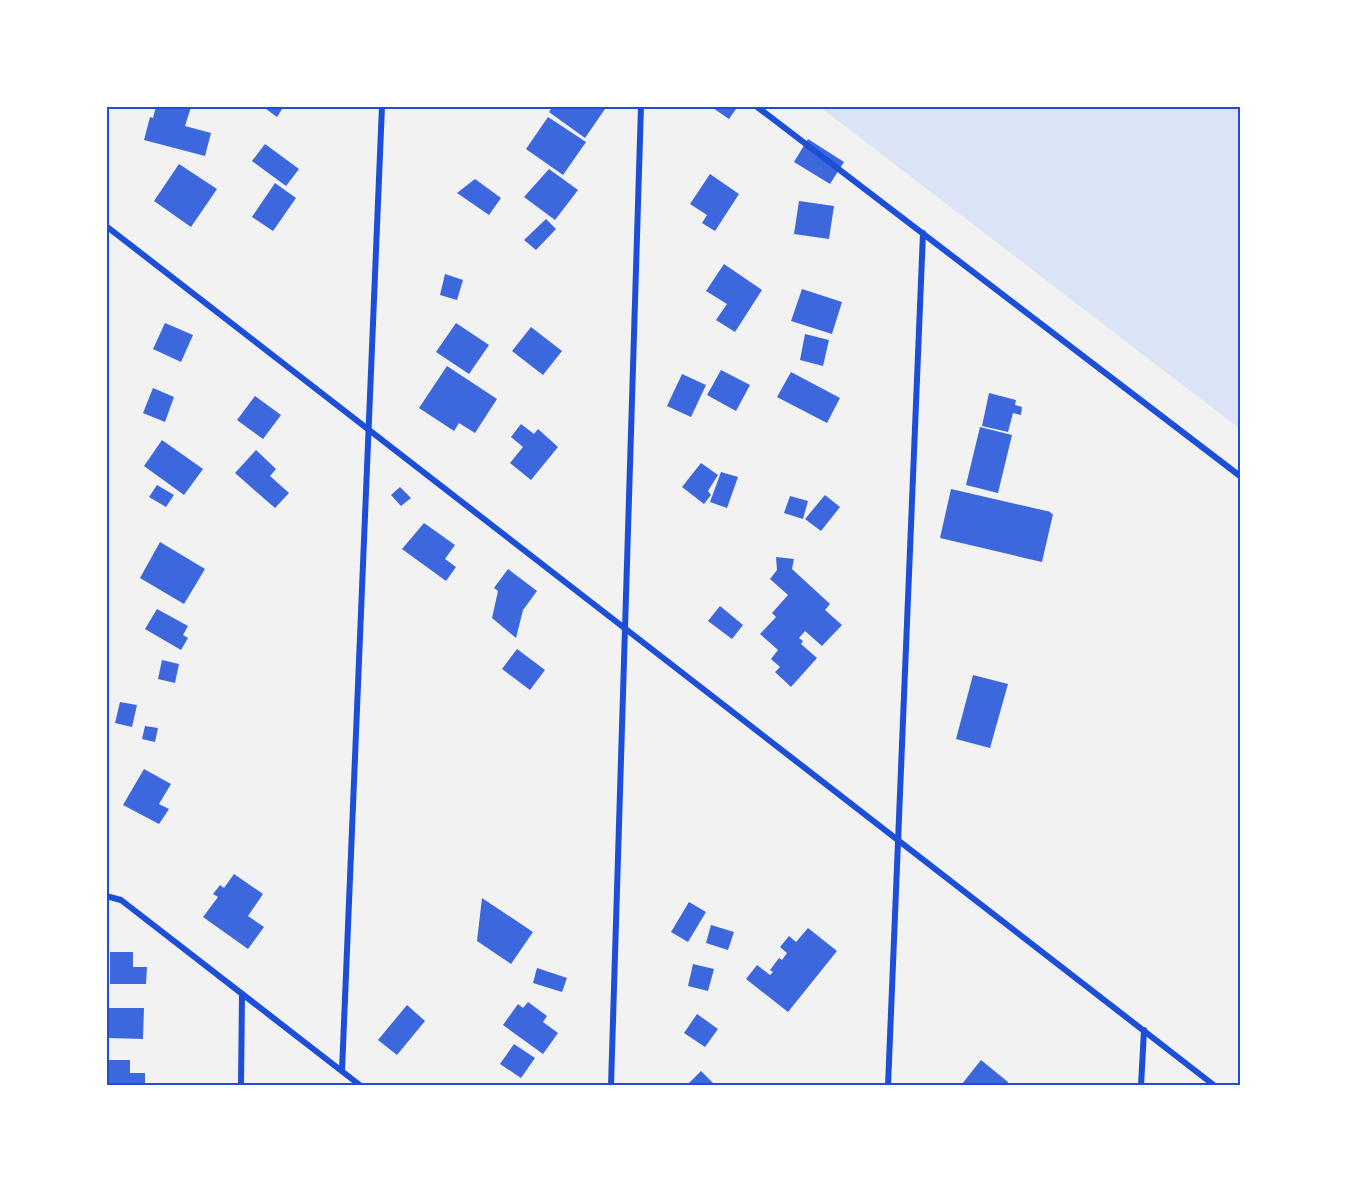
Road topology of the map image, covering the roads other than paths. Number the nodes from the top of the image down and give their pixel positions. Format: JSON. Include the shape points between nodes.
{"nodes":[{"id":1,"x":382,"y":106,"type":"edge"},
{"id":2,"x":641,"y":106,"type":"edge"},
{"id":3,"x":756,"y":106,"type":"edge"},
{"id":4,"x":106,"y":226,"type":"edge"},
{"id":5,"x":923,"y":233,"type":"junction"},
{"id":6,"x":369,"y":429,"type":"junction"},
{"id":7,"x":1240,"y":476,"type":"edge"},
{"id":8,"x":625,"y":628,"type":"junction"},
{"id":9,"x":898,"y":839,"type":"junction"},
{"id":10,"x":106,"y":896,"type":"edge"},
{"id":11,"x":242,"y":994,"type":"junction"},
{"id":12,"x":1144,"y":1030,"type":"junction"},
{"id":13,"x":342,"y":1071,"type":"junction"},
{"id":14,"x":241,"y":1086,"type":"edge"},
{"id":15,"x":361,"y":1086,"type":"edge"},
{"id":16,"x":611,"y":1086,"type":"edge"},
{"id":17,"x":888,"y":1086,"type":"edge"},
{"id":18,"x":1141,"y":1086,"type":"edge"},
{"id":19,"x":1215,"y":1086,"type":"edge"}],
"edges":[{"from":1,"to":6,"type":"street"},
{"from":2,"to":8,"type":"street"},
{"from":3,"to":5,"type":"street"},
{"from":4,"to":6,"type":"street"},
{"from":5,"to":7,"type":"street"},
{"from":5,"to":9,"type":"street"},
{"from":6,"to":8,"type":"street"},
{"from":6,"to":13,"type":"street"},
{"from":8,"to":9,"type":"street"},
{"from":8,"to":16,"type":"street"},
{"from":9,"to":12,"type":"street"},
{"from":9,"to":17,"type":"street"},
{"from":10,"to":11,"type":"street","via":[[121,900]]},
{"from":11,"to":13,"type":"street"},
{"from":11,"to":14,"type":"street"},
{"from":12,"to":18,"type":"street"},
{"from":12,"to":19,"type":"street"},
{"from":13,"to":15,"type":"street"}]}
